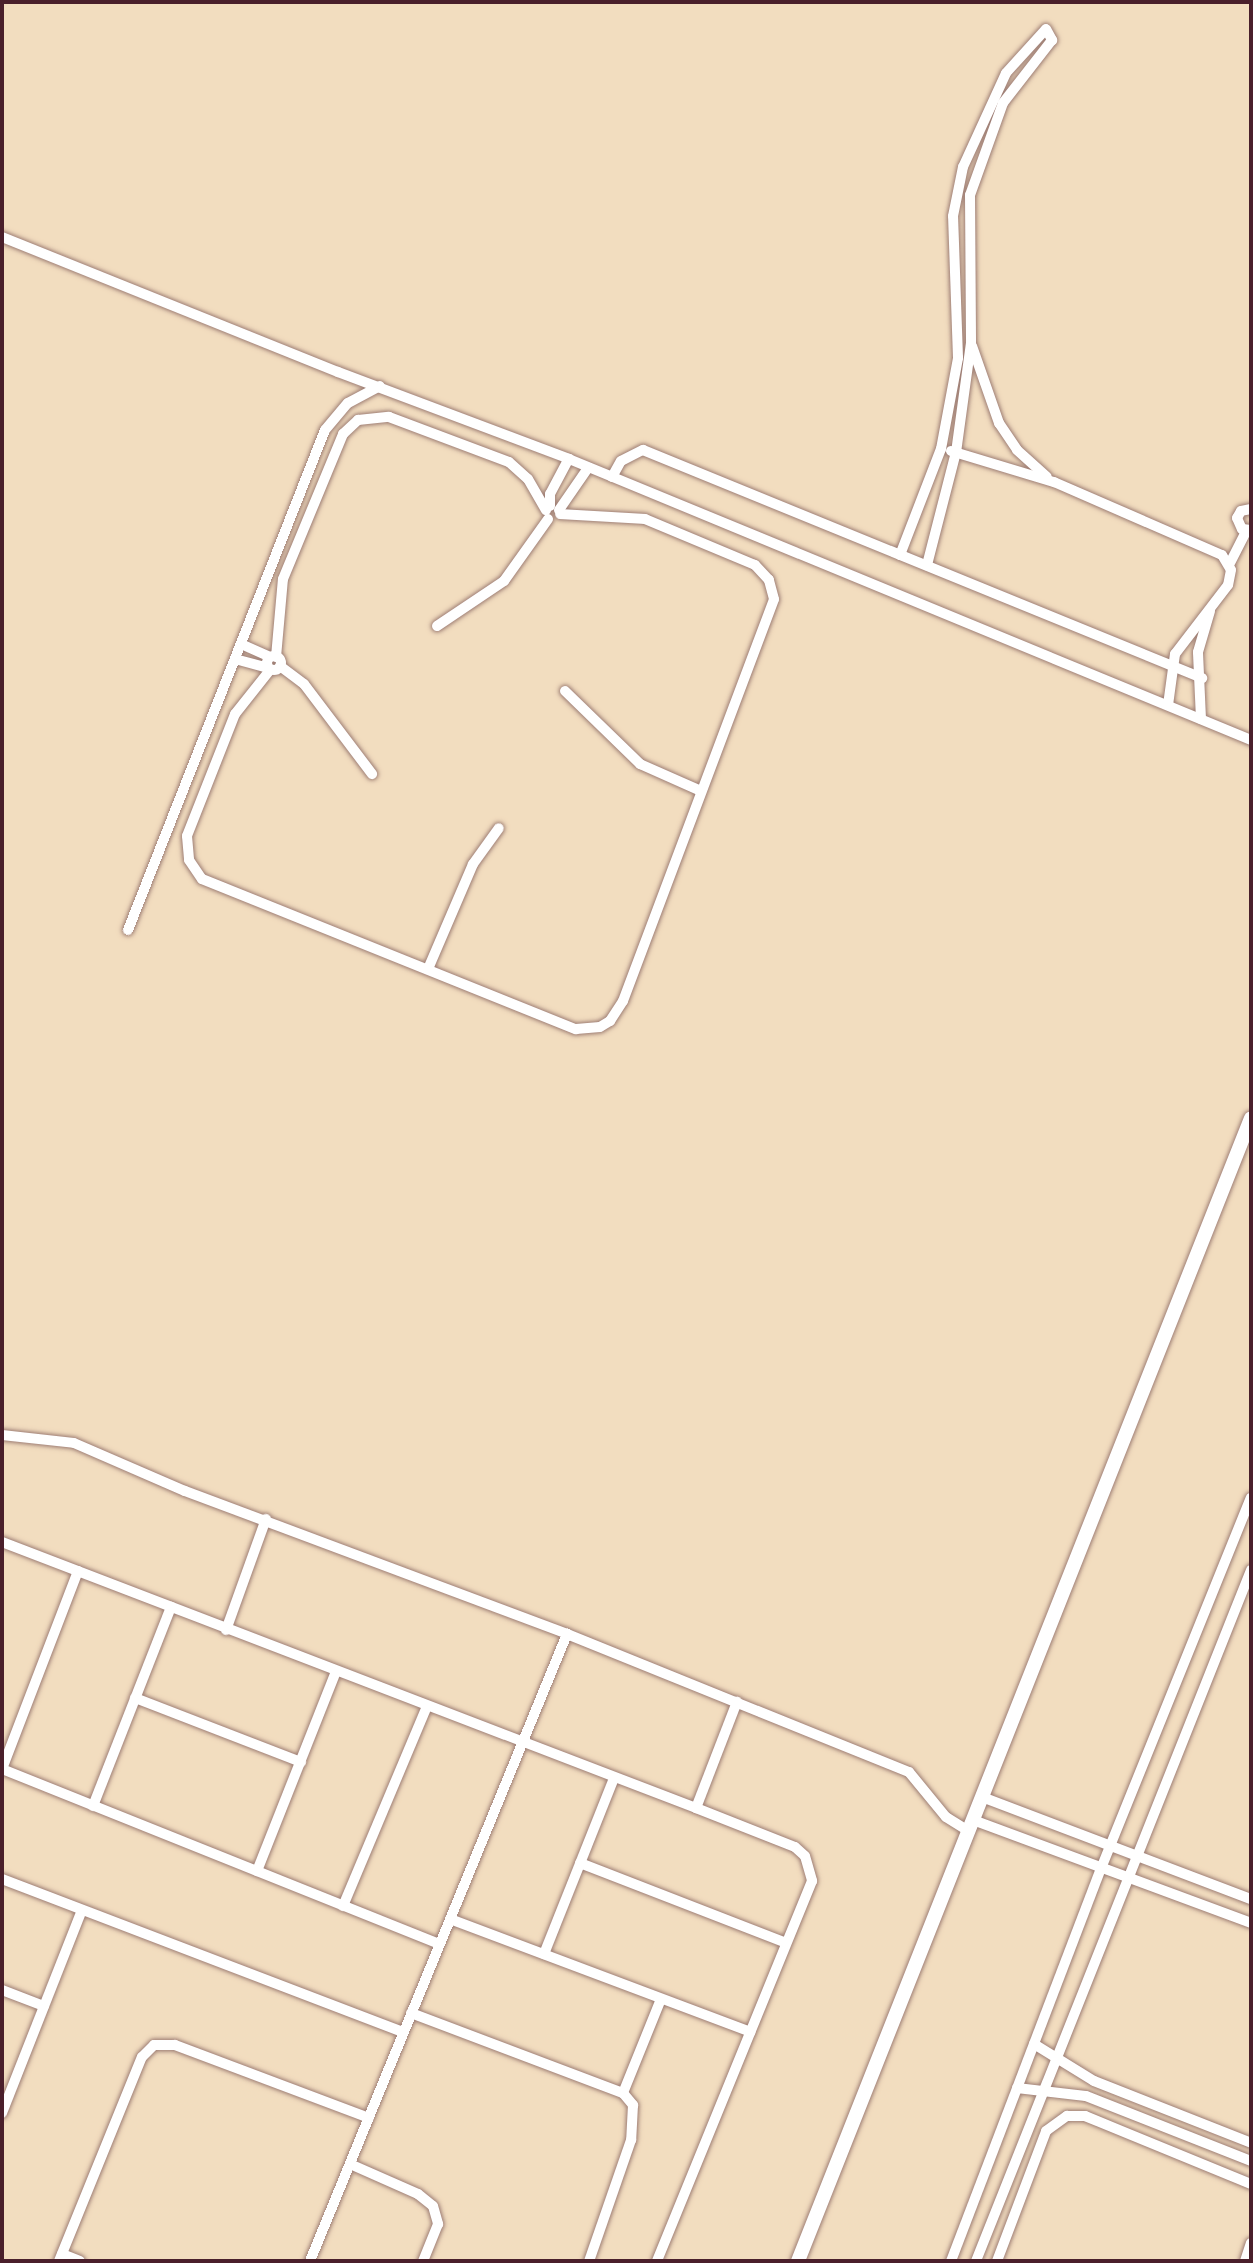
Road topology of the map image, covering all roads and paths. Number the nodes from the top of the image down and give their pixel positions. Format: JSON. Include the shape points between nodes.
{"nodes":[{"id":1,"x":2,"y":237,"type":"edge"},
{"id":2,"x":971,"y":343,"type":"junction"},
{"id":3,"x":380,"y":386,"type":"junction"},
{"id":4,"x":941,"y":449,"type":"junction"},
{"id":5,"x":956,"y":452,"type":"junction"},
{"id":6,"x":569,"y":459,"type":"junction"},
{"id":7,"x":587,"y":468,"type":"junction"},
{"id":8,"x":612,"y":477,"type":"junction"},
{"id":9,"x":1054,"y":482,"type":"junction"},
{"id":10,"x":1251,"y":509,"type":"edge"},
{"id":11,"x":553,"y":512,"type":"junction"},
{"id":12,"x":1249,"y":530,"type":"edge"},
{"id":13,"x":900,"y":555,"type":"junction"},
{"id":14,"x":927,"y":565,"type":"junction"},
{"id":15,"x":1229,"y":565,"type":"junction"},
{"id":16,"x":1210,"y":611,"type":"junction"},
{"id":17,"x":437,"y":626,"type":"dead end"},
{"id":18,"x":241,"y":644,"type":"junction"},
{"id":19,"x":235,"y":659,"type":"junction"},
{"id":20,"x":273,"y":663,"type":"junction"},
{"id":21,"x":1173,"y":666,"type":"junction"},
{"id":22,"x":1202,"y":678,"type":"junction"},
{"id":23,"x":565,"y":691,"type":"dead end"},
{"id":24,"x":1168,"y":705,"type":"junction"},
{"id":25,"x":1201,"y":719,"type":"junction"},
{"id":26,"x":1251,"y":740,"type":"edge"},
{"id":27,"x":372,"y":774,"type":"dead end"},
{"id":28,"x":701,"y":791,"type":"junction"},
{"id":29,"x":499,"y":828,"type":"dead end"},
{"id":30,"x":128,"y":930,"type":"dead end"},
{"id":31,"x":428,"y":968,"type":"junction"},
{"id":32,"x":1251,"y":1118,"type":"edge"},
{"id":33,"x":2,"y":1435,"type":"edge"},
{"id":34,"x":1251,"y":1497,"type":"edge"},
{"id":35,"x":266,"y":1520,"type":"junction"},
{"id":36,"x":2,"y":1542,"type":"edge"},
{"id":37,"x":1251,"y":1570,"type":"edge"},
{"id":38,"x":78,"y":1571,"type":"junction"},
{"id":39,"x":171,"y":1607,"type":"junction"},
{"id":40,"x":226,"y":1630,"type":"junction"},
{"id":41,"x":567,"y":1634,"type":"junction"},
{"id":42,"x":336,"y":1671,"type":"junction"},
{"id":43,"x":135,"y":1698,"type":"junction"},
{"id":44,"x":737,"y":1702,"type":"junction"},
{"id":45,"x":427,"y":1706,"type":"junction"},
{"id":46,"x":522,"y":1742,"type":"junction"},
{"id":47,"x":301,"y":1762,"type":"junction"},
{"id":48,"x":614,"y":1778,"type":"junction"},
{"id":49,"x":982,"y":1797,"type":"junction"},
{"id":50,"x":93,"y":1806,"type":"junction"},
{"id":51,"x":696,"y":1808,"type":"junction"},
{"id":52,"x":971,"y":1826,"type":"junction"},
{"id":53,"x":1112,"y":1845,"type":"junction"},
{"id":54,"x":1135,"y":1854,"type":"junction"},
{"id":55,"x":580,"y":1863,"type":"junction"},
{"id":56,"x":1102,"y":1866,"type":"junction"},
{"id":57,"x":257,"y":1871,"type":"junction"},
{"id":58,"x":1126,"y":1876,"type":"junction"},
{"id":59,"x":2,"y":1879,"type":"edge"},
{"id":60,"x":1251,"y":1899,"type":"edge"},
{"id":61,"x":343,"y":1906,"type":"junction"},
{"id":62,"x":82,"y":1910,"type":"junction"},
{"id":63,"x":450,"y":1919,"type":"junction"},
{"id":64,"x":1251,"y":1923,"type":"edge"},
{"id":65,"x":786,"y":1943,"type":"junction"},
{"id":66,"x":439,"y":1944,"type":"junction"},
{"id":67,"x":544,"y":1954,"type":"junction"},
{"id":68,"x":2,"y":1990,"type":"edge"},
{"id":69,"x":661,"y":1998,"type":"junction"},
{"id":70,"x":44,"y":2006,"type":"junction"},
{"id":71,"x":411,"y":2013,"type":"junction"},
{"id":72,"x":403,"y":2032,"type":"junction"},
{"id":73,"x":750,"y":2032,"type":"junction"},
{"id":74,"x":1034,"y":2044,"type":"junction"},
{"id":75,"x":1056,"y":2057,"type":"junction"},
{"id":76,"x":6,"y":2088,"type":"edge"},
{"id":77,"x":1017,"y":2088,"type":"junction"},
{"id":78,"x":1042,"y":2091,"type":"junction"},
{"id":79,"x":623,"y":2093,"type":"junction"},
{"id":80,"x":2,"y":2113,"type":"edge"},
{"id":81,"x":369,"y":2118,"type":"junction"},
{"id":82,"x":1251,"y":2143,"type":"edge"},
{"id":83,"x":1251,"y":2161,"type":"edge"},
{"id":84,"x":350,"y":2164,"type":"junction"},
{"id":85,"x":1251,"y":2184,"type":"edge"},
{"id":86,"x":1251,"y":2243,"type":"edge"},
{"id":87,"x":61,"y":2258,"type":"edge"},
{"id":88,"x":80,"y":2261,"type":"edge"},
{"id":89,"x":310,"y":2261,"type":"edge"},
{"id":90,"x":423,"y":2261,"type":"edge"},
{"id":91,"x":589,"y":2261,"type":"edge"},
{"id":92,"x":657,"y":2261,"type":"edge"},
{"id":93,"x":798,"y":2261,"type":"edge"},
{"id":94,"x":951,"y":2261,"type":"edge"},
{"id":95,"x":976,"y":2261,"type":"edge"},
{"id":96,"x":997,"y":2261,"type":"edge"},
{"id":97,"x":1245,"y":2261,"type":"edge"}],
"edges":[{"from":1,"to":3,"type":"street"},
{"from":2,"to":4,"type":"street","via":[[970,195],[1003,103],[1052,40],[1046,29],[1006,73],[963,167],[953,216],[958,358]]},
{"from":2,"to":5,"type":"street"},
{"from":2,"to":9,"type":"street","via":[[999,423],[1017,450]]},
{"from":3,"to":6,"type":"street"},
{"from":3,"to":18,"type":"street","via":[[348,403],[326,430]]},
{"from":4,"to":5,"type":"street"},
{"from":4,"to":13,"type":"street"},
{"from":5,"to":9,"type":"street"},
{"from":5,"to":14,"type":"street"},
{"from":6,"to":7,"type":"street"},
{"from":6,"to":11,"type":"street","via":[[550,494]]},
{"from":7,"to":8,"type":"street"},
{"from":7,"to":11,"type":"street"},
{"from":8,"to":13,"type":"street","via":[[621,461],[643,450]]},
{"from":8,"to":24,"type":"street"},
{"from":9,"to":15,"type":"street","via":[[1217,551]]},
{"from":10,"to":12,"type":"street","via":[[1241,511],[1237,518]]},
{"from":11,"to":17,"type":"street","via":[[504,581]]},
{"from":11,"to":20,"type":"street","via":[[509,462],[389,416],[358,420],[343,435],[283,579]]},
{"from":11,"to":28,"type":"street","via":[[645,519],[755,565],[769,580],[773,609]]},
{"from":12,"to":15,"type":"street"},
{"from":13,"to":14,"type":"street"},
{"from":14,"to":21,"type":"street"},
{"from":15,"to":16,"type":"street","via":[[1228,585]]},
{"from":16,"to":21,"type":"street","via":[[1180,646]]},
{"from":16,"to":22,"type":"street","via":[[1198,652]]},
{"from":18,"to":19,"type":"street"},
{"from":18,"to":20,"type":"street"},
{"from":19,"to":20,"type":"street"},
{"from":19,"to":30,"type":"street"},
{"from":20,"to":27,"type":"street","via":[[304,684]]},
{"from":20,"to":31,"type":"street","via":[[235,714],[187,836],[194,870],[212,886]]},
{"from":21,"to":22,"type":"street"},
{"from":21,"to":24,"type":"street"},
{"from":22,"to":25,"type":"street"},
{"from":23,"to":28,"type":"street","via":[[640,764]]},
{"from":24,"to":25,"type":"street"},
{"from":25,"to":26,"type":"street"},
{"from":28,"to":31,"type":"street","via":[[622,1001],[610,1021],[600,1027],[576,1029]]},
{"from":29,"to":31,"type":"street","via":[[473,864]]},
{"from":32,"to":49,"type":"street"},
{"from":33,"to":35,"type":"street","via":[[74,1443]]},
{"from":34,"to":53,"type":"street"},
{"from":35,"to":40,"type":"street"},
{"from":35,"to":41,"type":"street"},
{"from":36,"to":38,"type":"street"},
{"from":37,"to":54,"type":"street"},
{"from":38,"to":39,"type":"street"},
{"from":38,"to":50,"type":"street","via":[[2,1769]]},
{"from":39,"to":40,"type":"street"},
{"from":39,"to":43,"type":"street"},
{"from":40,"to":42,"type":"street"},
{"from":41,"to":44,"type":"street"},
{"from":41,"to":46,"type":"street"},
{"from":42,"to":45,"type":"street"},
{"from":42,"to":47,"type":"street"},
{"from":43,"to":47,"type":"street"},
{"from":43,"to":50,"type":"street"},
{"from":44,"to":51,"type":"street"},
{"from":44,"to":52,"type":"street","via":[[909,1772],[946,1817]]},
{"from":45,"to":46,"type":"street"},
{"from":45,"to":61,"type":"street"},
{"from":46,"to":48,"type":"street"},
{"from":46,"to":63,"type":"street"},
{"from":47,"to":57,"type":"street"},
{"from":48,"to":51,"type":"street"},
{"from":48,"to":55,"type":"street"},
{"from":49,"to":52,"type":"street"},
{"from":49,"to":53,"type":"street"},
{"from":50,"to":57,"type":"street"},
{"from":51,"to":65,"type":"street","via":[[794,1847],[805,1856],[812,1881]]},
{"from":52,"to":56,"type":"street"},
{"from":52,"to":93,"type":"street"},
{"from":53,"to":54,"type":"street"},
{"from":53,"to":56,"type":"street"},
{"from":54,"to":58,"type":"street"},
{"from":54,"to":60,"type":"street"},
{"from":55,"to":65,"type":"street"},
{"from":55,"to":67,"type":"street"},
{"from":56,"to":58,"type":"street"},
{"from":56,"to":74,"type":"street"},
{"from":57,"to":61,"type":"street"},
{"from":58,"to":64,"type":"street"},
{"from":58,"to":75,"type":"street"},
{"from":59,"to":62,"type":"street"},
{"from":61,"to":66,"type":"street"},
{"from":62,"to":70,"type":"street"},
{"from":62,"to":72,"type":"street"},
{"from":63,"to":66,"type":"street"},
{"from":63,"to":67,"type":"street"},
{"from":65,"to":73,"type":"street"},
{"from":66,"to":71,"type":"street"},
{"from":67,"to":69,"type":"street"},
{"from":68,"to":70,"type":"street"},
{"from":69,"to":73,"type":"street"},
{"from":69,"to":79,"type":"street"},
{"from":70,"to":76,"type":"street"},
{"from":71,"to":72,"type":"street"},
{"from":71,"to":79,"type":"street"},
{"from":72,"to":81,"type":"street"},
{"from":73,"to":92,"type":"street"},
{"from":74,"to":75,"type":"street"},
{"from":74,"to":77,"type":"street"},
{"from":75,"to":78,"type":"street"},
{"from":75,"to":82,"type":"street","via":[[1094,2081]]},
{"from":76,"to":80,"type":"street"},
{"from":77,"to":78,"type":"street"},
{"from":77,"to":94,"type":"street"},
{"from":78,"to":83,"type":"street","via":[[1086,2096]]},
{"from":78,"to":95,"type":"street"},
{"from":79,"to":91,"type":"street","via":[[633,2105],[635,2123]]},
{"from":81,"to":84,"type":"street"},
{"from":81,"to":87,"type":"street","via":[[175,2045],[154,2045],[142,2057]]},
{"from":84,"to":89,"type":"street"},
{"from":84,"to":90,"type":"street","via":[[418,2194],[433,2206],[438,2224]]},
{"from":85,"to":96,"type":"street","via":[[1084,2116],[1067,2116],[1046,2131]]},
{"from":86,"to":97,"type":"street"},
{"from":87,"to":88,"type":"street"}]}
